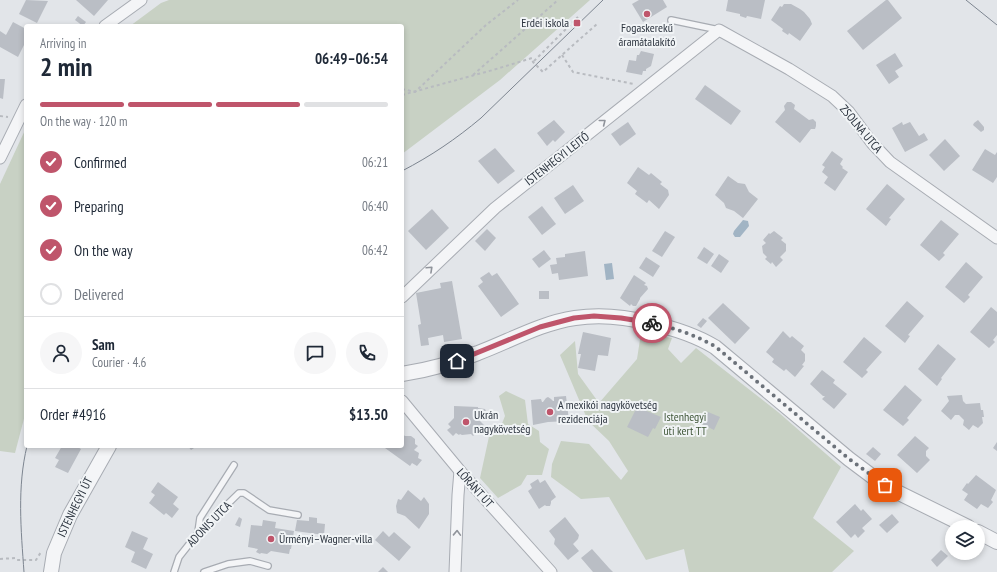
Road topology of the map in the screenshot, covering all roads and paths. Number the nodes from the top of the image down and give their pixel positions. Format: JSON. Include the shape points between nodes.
{"nodes":[{"id":1,"x":141,"y":0,"type":"edge"},
{"id":2,"x":518,"y":0,"type":"edge"},
{"id":3,"x":558,"y":0,"type":"edge"},
{"id":4,"x":578,"y":17,"type":"dead end"},
{"id":5,"x":671,"y":20,"type":"dead end"},
{"id":6,"x":598,"y":23,"type":"dead end"},
{"id":7,"x":108,"y":24,"type":"edge"},
{"id":8,"x":719,"y":30,"type":"junction"},
{"id":9,"x":562,"y":55,"type":"junction"},
{"id":10,"x":533,"y":62,"type":"junction"},
{"id":11,"x":472,"y":75,"type":"junction"},
{"id":12,"x":648,"y":86,"type":"junction"},
{"id":13,"x":404,"y":89,"type":"edge"},
{"id":14,"x":415,"y":92,"type":"junction"},
{"id":15,"x":404,"y":95,"type":"edge"},
{"id":16,"x":24,"y":109,"type":"edge"},
{"id":17,"x":0,"y":158,"type":"edge"},
{"id":18,"x":997,"y":238,"type":"edge"},
{"id":19,"x":404,"y":295,"type":"edge"},
{"id":20,"x":404,"y":374,"type":"edge"},
{"id":21,"x":404,"y":404,"type":"edge"},
{"id":22,"x":108,"y":448,"type":"edge"},
{"id":23,"x":234,"y":465,"type":"dead end"},
{"id":24,"x":460,"y":471,"type":"junction"},
{"id":25,"x":298,"y":515,"type":"dead end"},
{"id":26,"x":954,"y":520,"type":"edge"},
{"id":27,"x":198,"y":533,"type":"junction"},
{"id":28,"x":985,"y":536,"type":"edge"},
{"id":29,"x":997,"y":542,"type":"edge"},
{"id":30,"x":43,"y":550,"type":"dead end"},
{"id":31,"x":0,"y":559,"type":"edge"},
{"id":32,"x":268,"y":566,"type":"dead end"},
{"id":33,"x":51,"y":572,"type":"edge"},
{"id":34,"x":174,"y":572,"type":"edge"},
{"id":35,"x":204,"y":572,"type":"edge"},
{"id":36,"x":455,"y":572,"type":"edge"},
{"id":37,"x":551,"y":572,"type":"edge"}],
"edges":[{"from":1,"to":7,"type":"street"},
{"from":2,"to":14,"type":"path","via":[[486,25]]},
{"from":3,"to":11,"type":"path"},
{"from":4,"to":10,"type":"path"},
{"from":5,"to":8,"type":"lane"},
{"from":6,"to":9,"type":"path"},
{"from":8,"to":12,"type":"street","name":"ISTENHEGYI LEJTŐ"},
{"from":8,"to":18,"type":"street","name":"ZSOLNA UTCA","via":[[789,68],[832,96],[849,112],[872,144],[890,162]]},
{"from":9,"to":10,"type":"path","via":[[543,72]]},
{"from":9,"to":12,"type":"path","via":[[573,72]]},
{"from":10,"to":11,"type":"path","via":[[532,58]]},
{"from":11,"to":14,"type":"path"},
{"from":19,"to":12,"type":"street","name":"ISTENHEGYI LEJTŐ","one_way":true,"via":[[495,208]]},
{"from":13,"to":14,"type":"path"},
{"from":14,"to":15,"type":"path"},
{"from":16,"to":17,"type":"street"},
{"from":20,"to":26,"type":"street","via":[[457,361],[540,327],[574,318],[621,318],[672,328],[716,347],[873,477]]},
{"from":21,"to":24,"type":"street","name":"LÓRÁNT ÚT"},
{"from":22,"to":33,"type":"street","name":"ISTENHEGYI ÚT","via":[[70,515],[54,553]]},
{"from":23,"to":27,"type":"lane","via":[[200,518]]},
{"from":36,"to":24,"type":"street","one_way":true},
{"from":24,"to":37,"type":"street","name":"LÓRÁNT ÚT"},
{"from":25,"to":27,"type":"lane","name":"ADONIS UTCA","via":[[269,510],[244,493],[240,493]]},
{"from":27,"to":34,"type":"lane","name":"ADONIS UTCA","via":[[179,557]]},
{"from":28,"to":29,"type":"street"},
{"from":30,"to":31,"type":"path","via":[[36,560]]},
{"from":32,"to":35,"type":"lane","via":[[250,562],[228,564]]}]}
